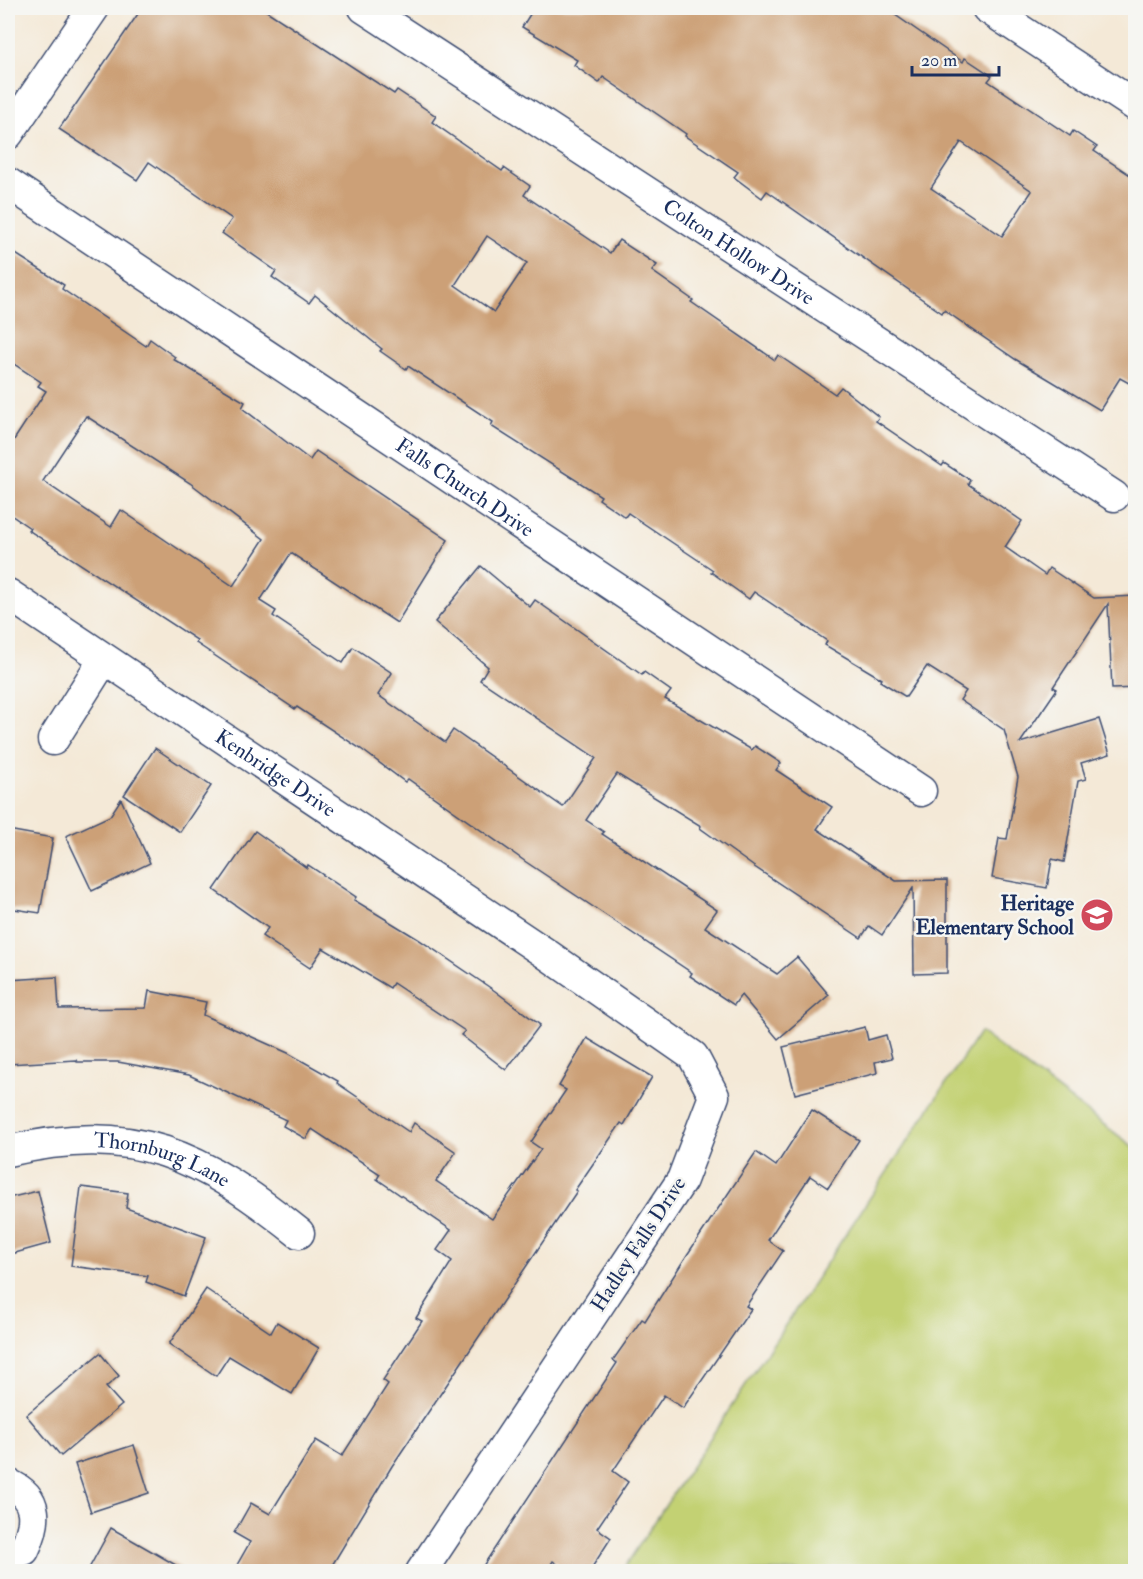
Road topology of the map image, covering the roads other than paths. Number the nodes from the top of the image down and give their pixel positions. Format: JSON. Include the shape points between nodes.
{"nodes":[{"id":1,"x":94,"y":8,"type":"edge"},
{"id":2,"x":364,"y":8,"type":"edge"},
{"id":3,"x":987,"y":8,"type":"edge"},
{"id":4,"x":1136,"y":106,"type":"edge"},
{"id":5,"x":8,"y":134,"type":"edge"},
{"id":6,"x":8,"y":183,"type":"edge"},
{"id":7,"x":1114,"y":496,"type":"dead end"},
{"id":8,"x":8,"y":594,"type":"edge"},
{"id":9,"x":104,"y":659,"type":"junction"},
{"id":10,"x":53,"y":740,"type":"dead end"},
{"id":11,"x":921,"y":791,"type":"dead end"},
{"id":12,"x":545,"y":953,"type":"joint"},
{"id":13,"x":8,"y":1151,"type":"edge"},
{"id":14,"x":299,"y":1233,"type":"dead end"},
{"id":15,"x":8,"y":1484,"type":"edge"},
{"id":16,"x":8,"y":1555,"type":"edge"},
{"id":17,"x":421,"y":1572,"type":"edge"}],
"edges":[{"from":1,"to":5,"type":"street"},
{"from":2,"to":7,"type":"street","name":"Colton Hollow Drive"},
{"from":3,"to":4,"type":"street"},
{"from":6,"to":11,"type":"street","name":"Falls Church Drive"},
{"from":8,"to":9,"type":"street","name":"Kenbridge Drive"},
{"from":9,"to":10,"type":"street"},
{"from":9,"to":12,"type":"street","name":"Kenbridge Drive"},
{"from":12,"to":17,"type":"street","name":"Hadley Falls Drive","via":[[693,1056],[714,1096],[682,1180]]},
{"from":13,"to":14,"type":"street","name":"Thornburg Lane","via":[[81,1140],[159,1148],[204,1165]]},
{"from":15,"to":16,"type":"street","via":[[22,1489],[33,1508],[33,1530],[24,1550]]}]}
